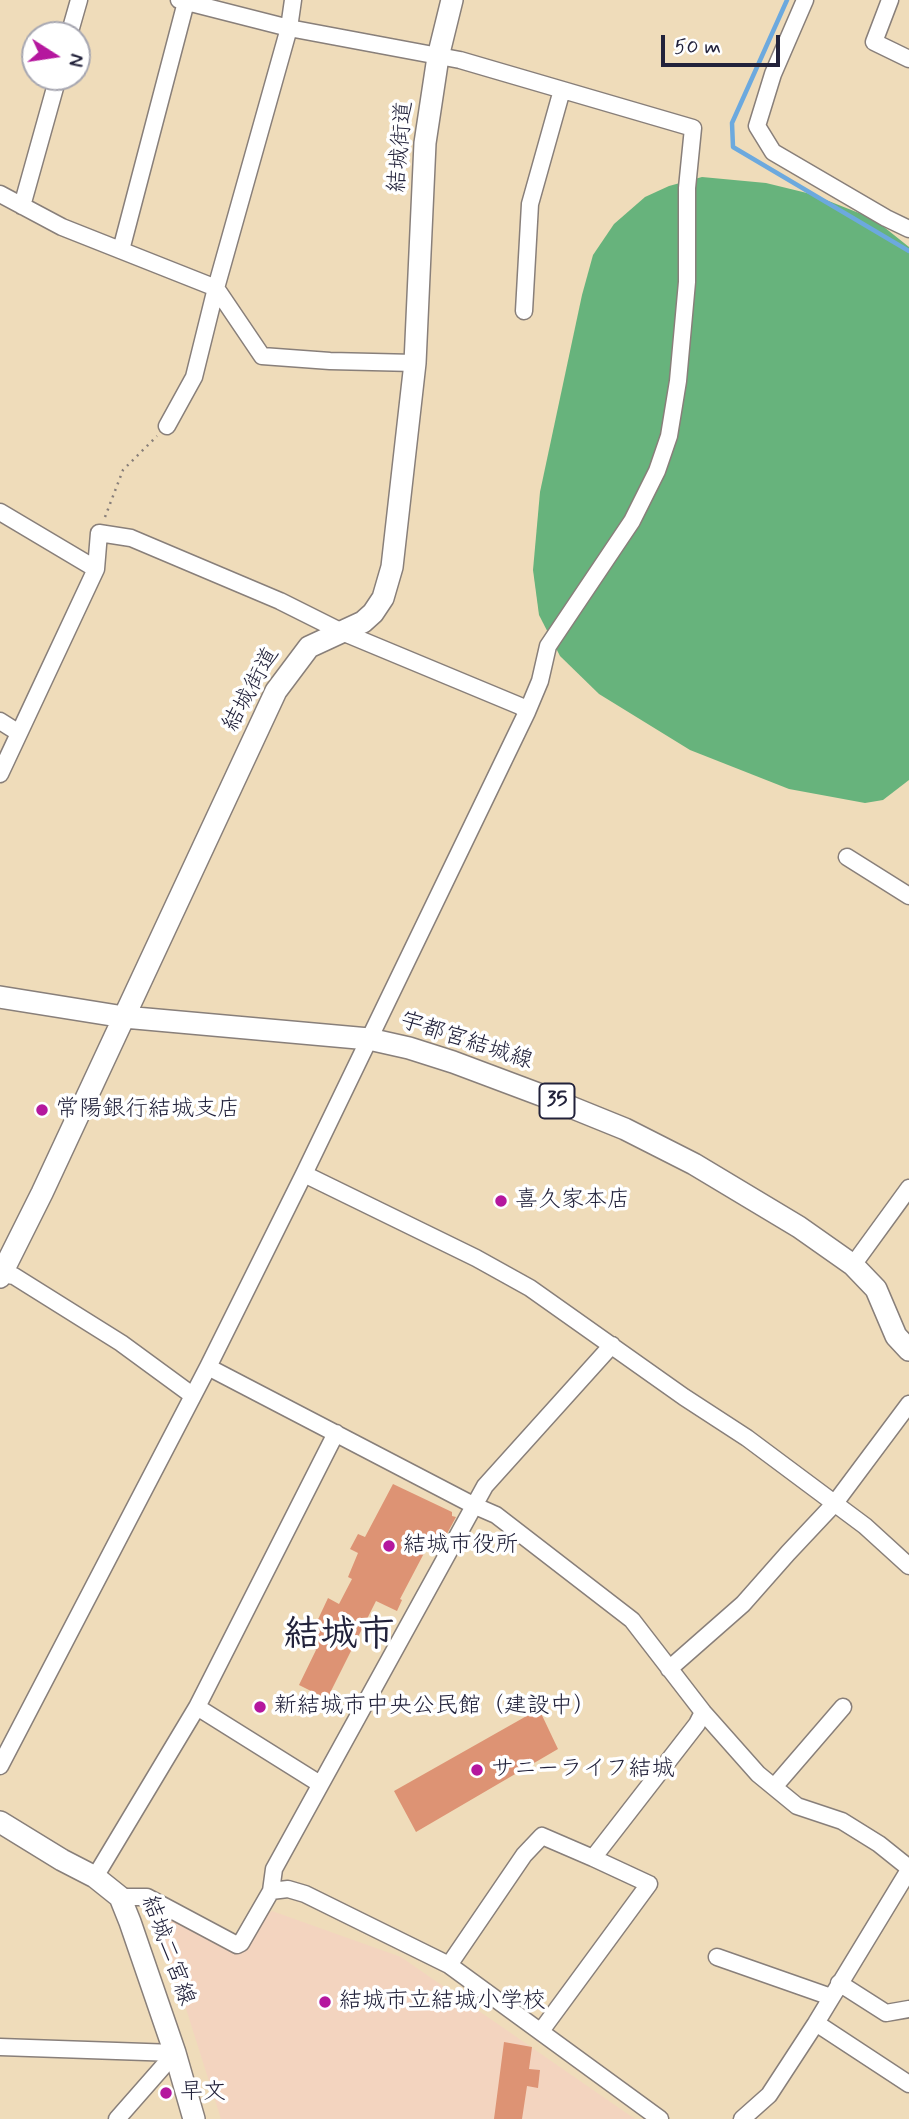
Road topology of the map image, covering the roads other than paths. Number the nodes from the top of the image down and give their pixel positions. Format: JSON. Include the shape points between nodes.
{"nodes":[{"id":1,"x":79,"y":0,"type":"edge"},
{"id":2,"x":293,"y":0,"type":"edge"},
{"id":3,"x":452,"y":0,"type":"edge"},
{"id":4,"x":805,"y":0,"type":"edge"},
{"id":5,"x":890,"y":0,"type":"edge"},
{"id":6,"x":183,"y":1,"type":"edge"},
{"id":7,"x":73,"y":21,"type":"edge"},
{"id":8,"x":289,"y":28,"type":"junction"},
{"id":9,"x":438,"y":57,"type":"junction"},
{"id":10,"x":909,"y":60,"type":"edge"},
{"id":11,"x":562,"y":90,"type":"junction"},
{"id":12,"x":54,"y":91,"type":"edge"},
{"id":13,"x":0,"y":194,"type":"edge"},
{"id":14,"x":22,"y":206,"type":"junction"},
{"id":15,"x":909,"y":229,"type":"edge"},
{"id":16,"x":121,"y":250,"type":"junction"},
{"id":17,"x":216,"y":288,"type":"junction"},
{"id":18,"x":524,"y":311,"type":"dead end"},
{"id":19,"x":415,"y":363,"type":"junction"},
{"id":20,"x":167,"y":426,"type":"road end"},
{"id":21,"x":0,"y":512,"type":"edge"},
{"id":22,"x":96,"y":569,"type":"junction"},
{"id":23,"x":342,"y":632,"type":"junction"},
{"id":24,"x":527,"y":712,"type":"junction"},
{"id":25,"x":0,"y":721,"type":"edge"},
{"id":26,"x":19,"y":733,"type":"junction"},
{"id":27,"x":0,"y":774,"type":"edge"},
{"id":28,"x":847,"y":856,"type":"dead end"},
{"id":29,"x":909,"y":896,"type":"edge"},
{"id":30,"x":0,"y":997,"type":"edge"},
{"id":31,"x":124,"y":1017,"type":"junction"},
{"id":32,"x":369,"y":1039,"type":"junction"},
{"id":33,"x":304,"y":1174,"type":"junction"},
{"id":34,"x":909,"y":1188,"type":"edge"},
{"id":35,"x":853,"y":1265,"type":"junction"},
{"id":36,"x":1,"y":1275,"type":"edge"},
{"id":37,"x":612,"y":1345,"type":"junction"},
{"id":38,"x":909,"y":1350,"type":"edge"},
{"id":39,"x":208,"y":1367,"type":"junction"},
{"id":40,"x":192,"y":1395,"type":"junction"},
{"id":41,"x":909,"y":1404,"type":"edge"},
{"id":42,"x":336,"y":1433,"type":"junction"},
{"id":43,"x":835,"y":1503,"type":"junction"},
{"id":44,"x":473,"y":1505,"type":"junction"},
{"id":45,"x":909,"y":1566,"type":"edge"},
{"id":46,"x":669,"y":1669,"type":"junction"},
{"id":47,"x":197,"y":1707,"type":"junction"},
{"id":48,"x":843,"y":1707,"type":"dead end"},
{"id":49,"x":703,"y":1712,"type":"junction"},
{"id":50,"x":0,"y":1766,"type":"edge"},
{"id":51,"x":320,"y":1784,"type":"junction"},
{"id":52,"x":774,"y":1787,"type":"junction"},
{"id":53,"x":0,"y":1822,"type":"edge"},
{"id":54,"x":593,"y":1858,"type":"junction"},
{"id":55,"x":909,"y":1869,"type":"edge"},
{"id":56,"x":95,"y":1877,"type":"junction"},
{"id":57,"x":271,"y":1891,"type":"junction"},
{"id":58,"x":120,"y":1897,"type":"junction"},
{"id":59,"x":717,"y":1957,"type":"dead end"},
{"id":60,"x":449,"y":1965,"type":"junction"},
{"id":61,"x":835,"y":1990,"type":"junction"},
{"id":62,"x":909,"y":2009,"type":"edge"},
{"id":63,"x":816,"y":2023,"type":"junction"},
{"id":64,"x":541,"y":2031,"type":"junction"},
{"id":65,"x":0,"y":2047,"type":"edge"},
{"id":66,"x":175,"y":2053,"type":"junction"},
{"id":67,"x":909,"y":2084,"type":"edge"},
{"id":68,"x":117,"y":2119,"type":"edge"},
{"id":69,"x":194,"y":2119,"type":"edge"},
{"id":70,"x":660,"y":2119,"type":"edge"},
{"id":71,"x":742,"y":2119,"type":"edge"}],
"edges":[{"from":1,"to":7,"type":"street"},
{"from":2,"to":8,"type":"street"},
{"from":3,"to":9,"type":"main road","name":"結城街道"},
{"from":4,"to":15,"type":"street","via":[[773,74],[757,126],[773,152]]},
{"from":5,"to":10,"type":"street","via":[[874,42]]},
{"from":6,"to":8,"type":"street"},
{"from":6,"to":16,"type":"street"},
{"from":8,"to":9,"type":"street"},
{"from":8,"to":17,"type":"street"},
{"from":9,"to":11,"type":"street"},
{"from":9,"to":19,"type":"main road","name":"結城街道","via":[[425,143]]},
{"from":11,"to":18,"type":"street","via":[[530,204]]},
{"from":11,"to":24,"type":"street","via":[[693,128],[687,188],[687,282],[677,392],[657,471],[632,521],[548,646]]},
{"from":12,"to":14,"type":"street"},
{"from":13,"to":14,"type":"street"},
{"from":14,"to":16,"type":"street"},
{"from":16,"to":17,"type":"street"},
{"from":17,"to":19,"type":"street","via":[[262,356]]},
{"from":17,"to":20,"type":"street","via":[[194,377]]},
{"from":19,"to":23,"type":"main road","name":"結城街道","via":[[392,567],[383,598],[373,613]]},
{"from":21,"to":22,"type":"street"},
{"from":22,"to":23,"type":"street","via":[[99,533],[131,538]]},
{"from":22,"to":26,"type":"street"},
{"from":23,"to":24,"type":"street"},
{"from":23,"to":31,"type":"main road","name":"結城街道","via":[[315,642],[302,653],[276,691]]},
{"from":24,"to":32,"type":"street"},
{"from":25,"to":26,"type":"street"},
{"from":26,"to":27,"type":"street"},
{"from":28,"to":29,"type":"street"},
{"from":30,"to":31,"type":"main road","name":"宇都宮結城線"},
{"from":31,"to":32,"type":"main road","name":"宇都宮結城線","number":"35"},
{"from":31,"to":36,"type":"main road","name":"結城街道"},
{"from":32,"to":33,"type":"street"},
{"from":32,"to":35,"type":"main road","name":"宇都宮結城線","number":"35","via":[[453,1062],[625,1129],[694,1164]]},
{"from":33,"to":37,"type":"street","via":[[498,1270]]},
{"from":33,"to":39,"type":"street"},
{"from":34,"to":35,"type":"street"},
{"from":35,"to":38,"type":"main road","name":"宇都宮結城線","number":"35","via":[[876,1289],[896,1336]]},
{"from":36,"to":40,"type":"street","via":[[14,1276],[121,1343]]},
{"from":37,"to":43,"type":"street"},
{"from":37,"to":44,"type":"street"},
{"from":39,"to":40,"type":"street"},
{"from":39,"to":42,"type":"street"},
{"from":40,"to":50,"type":"street"},
{"from":41,"to":43,"type":"street"},
{"from":42,"to":44,"type":"street"},
{"from":42,"to":47,"type":"street"},
{"from":43,"to":45,"type":"street"},
{"from":43,"to":46,"type":"street","via":[[743,1604]]},
{"from":44,"to":46,"type":"street","via":[[496,1515],[632,1620]]},
{"from":44,"to":51,"type":"street"},
{"from":46,"to":49,"type":"street"},
{"from":47,"to":51,"type":"street"},
{"from":47,"to":56,"type":"street"},
{"from":48,"to":52,"type":"street"},
{"from":49,"to":52,"type":"street"},
{"from":49,"to":54,"type":"street"},
{"from":51,"to":57,"type":"street","via":[[274,1869]]},
{"from":52,"to":55,"type":"street","via":[[797,1806],[842,1821]]},
{"from":53,"to":56,"type":"main road","name":"結城二宮線"},
{"from":54,"to":60,"type":"street","via":[[542,1836]]},
{"from":54,"to":64,"type":"street","via":[[649,1884]]},
{"from":55,"to":61,"type":"street"},
{"from":56,"to":58,"type":"main road","name":"結城二宮線"},
{"from":57,"to":58,"type":"street","via":[[237,1945],[147,1897]]},
{"from":57,"to":60,"type":"street","via":[[305,1894]]},
{"from":58,"to":66,"type":"main road","name":"結城二宮線"},
{"from":59,"to":61,"type":"street"},
{"from":60,"to":64,"type":"street"},
{"from":61,"to":62,"type":"street","via":[[886,2013]]},
{"from":61,"to":63,"type":"street"},
{"from":63,"to":67,"type":"street"},
{"from":63,"to":71,"type":"street","via":[[769,2095]]},
{"from":64,"to":70,"type":"street"},
{"from":65,"to":66,"type":"street"},
{"from":66,"to":68,"type":"street"},
{"from":66,"to":69,"type":"main road","name":"結城二宮線"}]}
